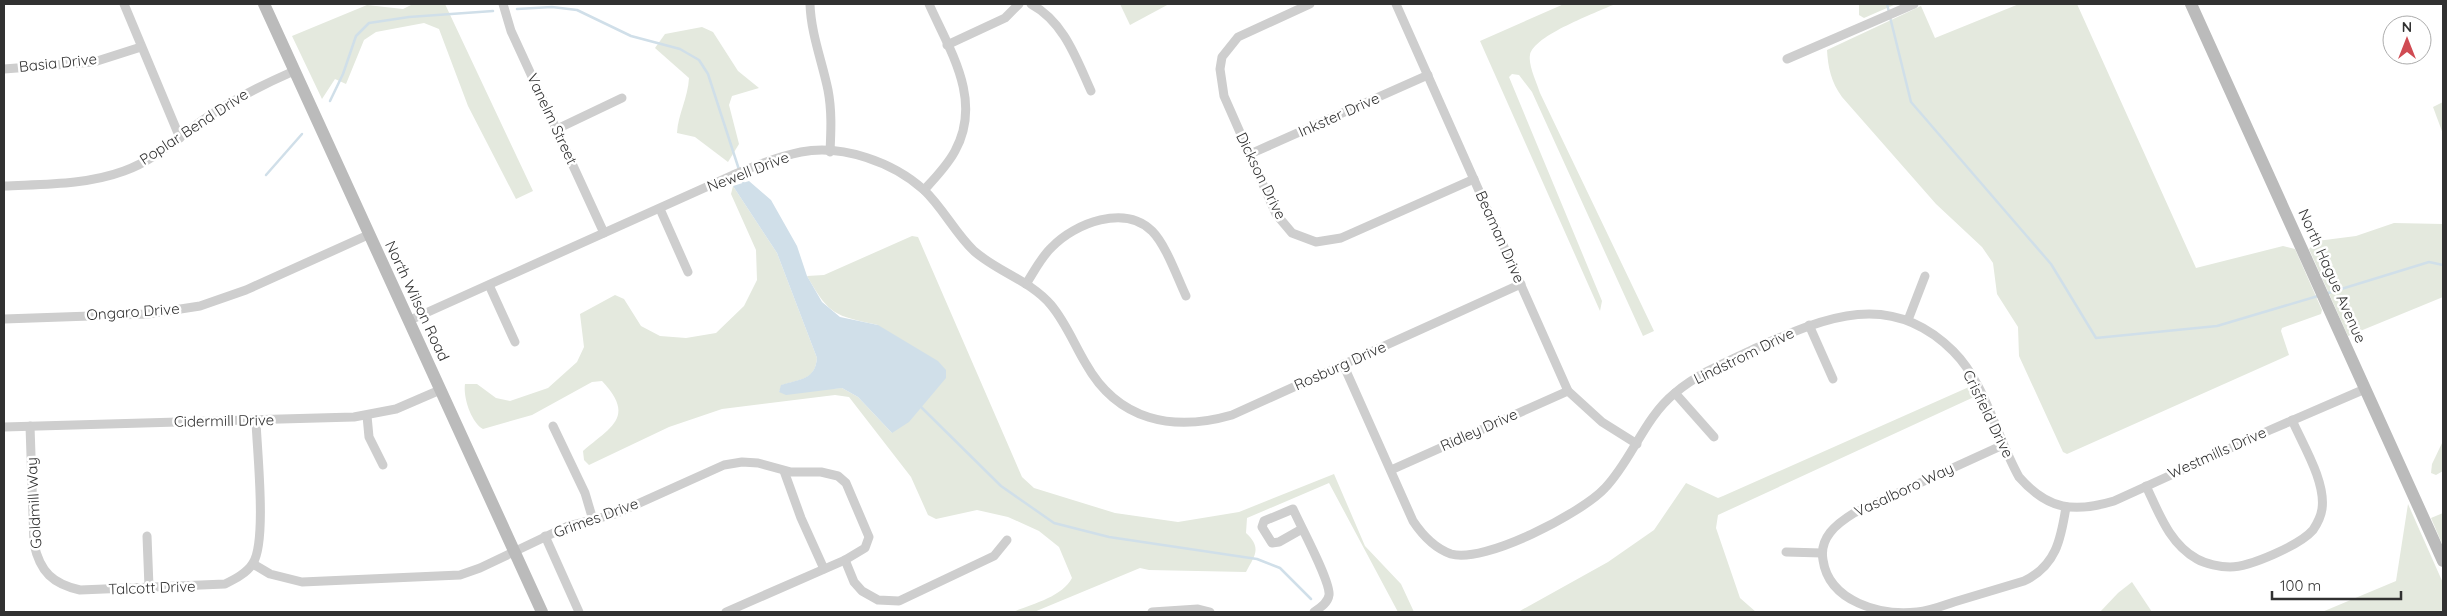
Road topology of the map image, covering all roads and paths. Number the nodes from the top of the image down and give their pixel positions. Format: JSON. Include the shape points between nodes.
{"nodes":[{"id":1,"x":124,"y":4,"type":"edge"},
{"id":2,"x":264,"y":4,"type":"edge"},
{"id":3,"x":503,"y":4,"type":"edge"},
{"id":4,"x":810,"y":4,"type":"edge"},
{"id":5,"x":928,"y":4,"type":"edge"},
{"id":6,"x":1019,"y":4,"type":"edge"},
{"id":7,"x":1031,"y":4,"type":"edge"},
{"id":8,"x":1310,"y":4,"type":"edge"},
{"id":9,"x":1396,"y":4,"type":"edge"},
{"id":10,"x":1914,"y":4,"type":"edge"},
{"id":11,"x":2191,"y":4,"type":"edge"},
{"id":12,"x":947,"y":45,"type":"junction"},
{"id":13,"x":141,"y":47,"type":"junction"},
{"id":14,"x":1787,"y":59,"type":"dead end"},
{"id":15,"x":4,"y":68,"type":"edge"},
{"id":16,"x":294,"y":71,"type":"junction"},
{"id":17,"x":1428,"y":75,"type":"junction"},
{"id":18,"x":1091,"y":91,"type":"dead end"},
{"id":19,"x":622,"y":98,"type":"dead end"},
{"id":20,"x":556,"y":129,"type":"junction"},
{"id":21,"x":180,"y":138,"type":"junction"},
{"id":22,"x":830,"y":152,"type":"junction"},
{"id":23,"x":1250,"y":154,"type":"junction"},
{"id":24,"x":1474,"y":179,"type":"junction"},
{"id":25,"x":4,"y":186,"type":"edge"},
{"id":26,"x":924,"y":190,"type":"junction"},
{"id":27,"x":660,"y":209,"type":"junction"},
{"id":28,"x":604,"y":234,"type":"junction"},
{"id":29,"x":368,"y":235,"type":"junction"},
{"id":30,"x":688,"y":272,"type":"dead end"},
{"id":31,"x":1925,"y":276,"type":"dead end"},
{"id":32,"x":1026,"y":284,"type":"junction"},
{"id":33,"x":1522,"y":284,"type":"junction"},
{"id":34,"x":489,"y":285,"type":"junction"},
{"id":35,"x":1186,"y":296,"type":"dead end"},
{"id":36,"x":4,"y":319,"type":"edge"},
{"id":37,"x":1908,"y":320,"type":"junction"},
{"id":38,"x":408,"y":321,"type":"junction"},
{"id":39,"x":1809,"y":325,"type":"junction"},
{"id":40,"x":515,"y":342,"type":"dead end"},
{"id":41,"x":1344,"y":364,"type":"junction"},
{"id":42,"x":1833,"y":380,"type":"dead end"},
{"id":43,"x":2366,"y":389,"type":"junction"},
{"id":44,"x":440,"y":390,"type":"junction"},
{"id":45,"x":1568,"y":391,"type":"junction"},
{"id":46,"x":1675,"y":393,"type":"junction"},
{"id":47,"x":367,"y":416,"type":"junction"},
{"id":48,"x":1154,"y":419,"type":"joint"},
{"id":49,"x":2292,"y":420,"type":"junction"},
{"id":50,"x":256,"y":421,"type":"junction"},
{"id":51,"x":30,"y":426,"type":"junction"},
{"id":52,"x":553,"y":426,"type":"dead end"},
{"id":53,"x":4,"y":427,"type":"edge"},
{"id":54,"x":1714,"y":437,"type":"dead end"},
{"id":55,"x":1636,"y":444,"type":"junction"},
{"id":56,"x":2004,"y":445,"type":"junction"},
{"id":57,"x":383,"y":464,"type":"dead end"},
{"id":58,"x":1391,"y":470,"type":"junction"},
{"id":59,"x":784,"y":471,"type":"junction"},
{"id":60,"x":2146,"y":486,"type":"junction"},
{"id":61,"x":2066,"y":507,"type":"junction"},
{"id":62,"x":593,"y":520,"type":"junction"},
{"id":63,"x":1302,"y":529,"type":"junction"},
{"id":64,"x":147,"y":536,"type":"dead end"},
{"id":65,"x":545,"y":536,"type":"junction"},
{"id":66,"x":1007,"y":540,"type":"dead end"},
{"id":67,"x":514,"y":552,"type":"junction"},
{"id":68,"x":1786,"y":552,"type":"dead end"},
{"id":69,"x":1822,"y":553,"type":"junction"},
{"id":70,"x":845,"y":560,"type":"junction"},
{"id":71,"x":2443,"y":561,"type":"edge"},
{"id":72,"x":253,"y":564,"type":"junction"},
{"id":73,"x":824,"y":569,"type":"junction"},
{"id":74,"x":48,"y":576,"type":"joint"},
{"id":75,"x":149,"y":588,"type":"junction"},
{"id":76,"x":542,"y":612,"type":"edge"},
{"id":77,"x":579,"y":612,"type":"edge"},
{"id":78,"x":726,"y":612,"type":"edge"},
{"id":79,"x":1152,"y":612,"type":"edge"},
{"id":80,"x":1210,"y":612,"type":"edge"},
{"id":81,"x":1314,"y":612,"type":"edge"}],
"edges":[{"from":1,"to":13,"type":"street"},
{"from":2,"to":16,"type":"main road","name":"North Wilson Road"},
{"from":3,"to":20,"type":"street","name":"Vanelm Street","via":[[511,30]]},
{"from":4,"to":22,"type":"street","via":[[811,22],[828,91]]},
{"from":5,"to":12,"type":"street"},
{"from":6,"to":12,"type":"street","via":[[1005,18]]},
{"from":7,"to":18,"type":"street","via":[[1060,28]]},
{"from":8,"to":23,"type":"street","name":"Dickson Drive","via":[[1249,30],[1230,45],[1222,57],[1220,83]]},
{"from":9,"to":17,"type":"street","name":"Beaman Drive"},
{"from":10,"to":14,"type":"street"},
{"from":11,"to":43,"type":"main road","name":"North Hague Avenue"},
{"from":12,"to":26,"type":"street","via":[[967,98],[966,121],[955,152]]},
{"from":13,"to":15,"type":"street","name":"Basia Drive","via":[[94,62]]},
{"from":13,"to":21,"type":"street"},
{"from":16,"to":21,"type":"street","name":"Poplar Bend Drive","via":[[227,104]]},
{"from":16,"to":29,"type":"main road","name":"North Wilson Road"},
{"from":17,"to":23,"type":"street","name":"Inkster Drive"},
{"from":17,"to":24,"type":"street","name":"Beaman Drive"},
{"from":19,"to":20,"type":"street"},
{"from":20,"to":28,"type":"street","name":"Vanelm Street"},
{"from":21,"to":25,"type":"street","name":"Poplar Bend Drive","via":[[143,163],[109,176],[63,184]]},
{"from":22,"to":26,"type":"street","name":"Newell Drive","via":[[880,163],[904,174]]},
{"from":22,"to":27,"type":"street","name":"Newell Drive","via":[[803,152],[746,169]]},
{"from":23,"to":24,"type":"street","name":"Dickson Drive","via":[[1283,223],[1292,234],[1316,242],[1341,238]]},
{"from":24,"to":33,"type":"street","name":"Beaman Drive"},
{"from":26,"to":32,"type":"street","name":"Newell Drive","via":[[974,251]]},
{"from":27,"to":28,"type":"street","name":"Newell Drive"},
{"from":27,"to":30,"type":"street"},
{"from":28,"to":34,"type":"street","name":"Newell Drive"},
{"from":29,"to":36,"type":"street","name":"Ongaro Drive","via":[[246,290],[191,308],[148,314]]},
{"from":29,"to":38,"type":"main road","name":"North Wilson Road"},
{"from":31,"to":37,"type":"street"},
{"from":32,"to":35,"type":"street","via":[[1046,253],[1063,238],[1116,216],[1139,222],[1153,232]]},
{"from":32,"to":48,"type":"street","name":"Newell Drive","via":[[1050,304],[1066,325],[1094,378],[1108,393],[1133,412]]},
{"from":33,"to":41,"type":"street","name":"Rosburg Drive"},
{"from":33,"to":45,"type":"street","name":"Beaman Drive"},
{"from":34,"to":38,"type":"street","name":"Newell Drive"},
{"from":34,"to":40,"type":"street"},
{"from":37,"to":39,"type":"street","name":"Lindstrom Drive","via":[[1857,314]]},
{"from":37,"to":56,"type":"street","name":"Crisfield Drive","via":[[1952,350],[1969,370]]},
{"from":38,"to":44,"type":"main road","name":"North Wilson Road"},
{"from":39,"to":42,"type":"street"},
{"from":39,"to":46,"type":"street","name":"Lindstrom Drive","via":[[1713,368]]},
{"from":41,"to":48,"type":"street","name":"Rosburg Drive","via":[[1232,416],[1193,424]]},
{"from":41,"to":58,"type":"street","name":"Lindstrom Drive"},
{"from":43,"to":49,"type":"street","name":"Westmills Drive"},
{"from":43,"to":71,"type":"main road","name":"North Hague Avenue"},
{"from":44,"to":47,"type":"street","name":"Cidermill Drive","via":[[396,409]]},
{"from":44,"to":67,"type":"main road","name":"North Wilson Road"},
{"from":45,"to":55,"type":"street","name":"Beaman Drive","via":[[1602,422]]},
{"from":45,"to":58,"type":"street","name":"Ridley Drive"},
{"from":46,"to":54,"type":"street"},
{"from":46,"to":55,"type":"street","name":"Lindstrom Drive","via":[[1663,404]]},
{"from":47,"to":50,"type":"street","name":"Cidermill Drive"},
{"from":47,"to":57,"type":"street","via":[[369,437]]},
{"from":49,"to":60,"type":"street","name":"Westmills Drive"},
{"from":49,"to":60,"type":"street","via":[[2321,488],[2322,510],[2312,530],[2304,537],[2253,562],[2231,567],[2198,560],[2176,544]]},
{"from":50,"to":51,"type":"street","name":"Cidermill Drive"},
{"from":50,"to":72,"type":"street","via":[[259,539]]},
{"from":51,"to":53,"type":"street","name":"Cidermill Drive"},
{"from":51,"to":74,"type":"street","name":"Goldmill Way","via":[[34,544],[37,558]]},
{"from":52,"to":62,"type":"street","via":[[585,493]]},
{"from":55,"to":58,"type":"street","name":"Lindstrom Drive","via":[[1603,490],[1571,515],[1496,548],[1468,556],[1439,549],[1424,537],[1413,521]]},
{"from":56,"to":61,"type":"street","name":"Crisfield Drive","via":[[2019,476],[2032,491]]},
{"from":56,"to":69,"type":"street","name":"Vasalboro Way","via":[[1854,513],[1829,533]]},
{"from":59,"to":62,"type":"street","name":"Grimes Drive","via":[[758,463],[724,465],[615,514]]},
{"from":59,"to":70,"type":"street","name":"Grimes Drive","via":[[830,473],[846,483],[869,537],[865,548]]},
{"from":59,"to":73,"type":"street"},
{"from":60,"to":61,"type":"street","name":"Westmills Drive","via":[[2091,508]]},
{"from":61,"to":69,"type":"street","via":[[2061,538],[2054,556],[2036,575],[1926,610],[1888,610],[1842,596],[1831,584]]},
{"from":62,"to":65,"type":"street","name":"Grimes Drive"},
{"from":63,"to":63,"type":"street","via":[[1293,509],[1264,521],[1262,527],[1272,543]]},
{"from":63,"to":81,"type":"street","via":[[1329,593],[1328,600]]},
{"from":64,"to":75,"type":"street"},
{"from":65,"to":67,"type":"street","name":"Grimes Drive"},
{"from":65,"to":77,"type":"street"},
{"from":66,"to":70,"type":"street","via":[[994,556],[899,601],[878,600],[862,591],[854,582]]},
{"from":67,"to":72,"type":"street","name":"Grimes Drive","via":[[460,575],[434,578],[302,582],[270,574]]},
{"from":67,"to":76,"type":"main road","name":"North Wilson Road"},
{"from":68,"to":69,"type":"street"},
{"from":70,"to":73,"type":"street","name":"Grimes Drive"},
{"from":72,"to":75,"type":"street","name":"Talcott Drive","via":[[225,584]]},
{"from":73,"to":78,"type":"street","name":"Grimes Drive"},
{"from":74,"to":75,"type":"street","name":"Talcott Drive","via":[[63,586],[80,590]]},
{"from":79,"to":80,"type":"street","via":[[1198,609]]}]}
